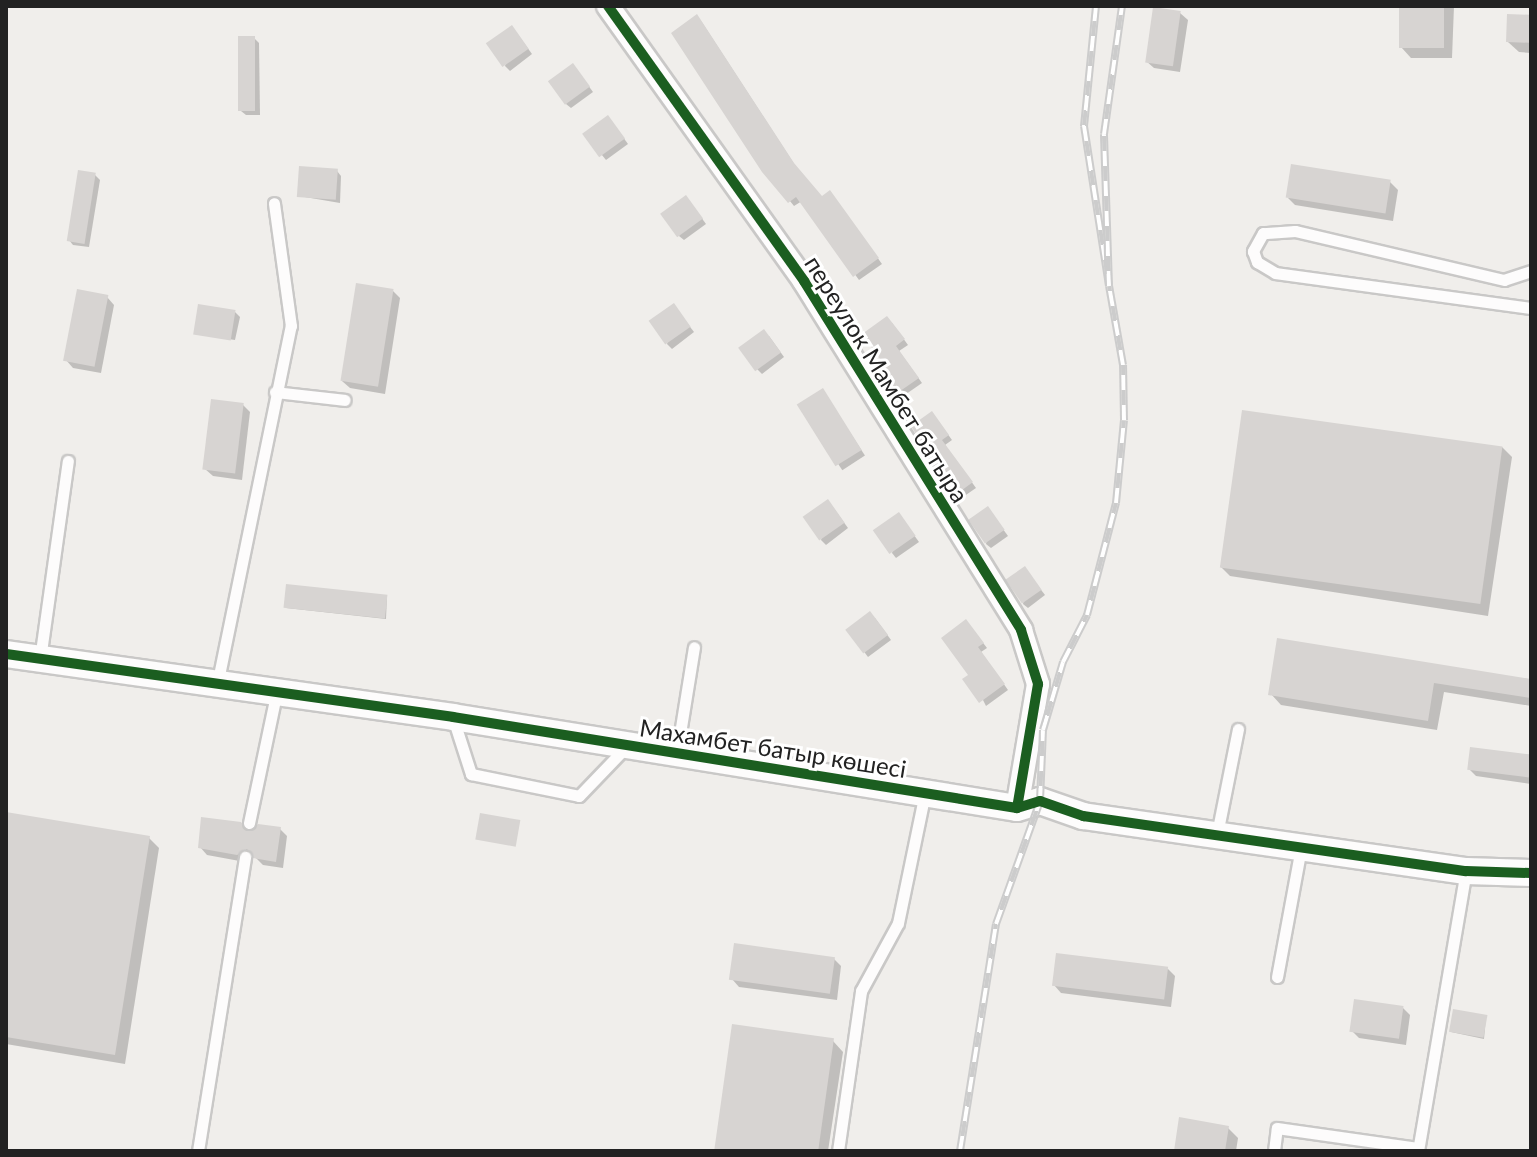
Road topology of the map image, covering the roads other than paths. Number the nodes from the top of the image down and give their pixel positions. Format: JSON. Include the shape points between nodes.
{"nodes":[{"id":1,"x":608,"y":6,"type":"edge"},
{"id":2,"x":274,"y":203,"type":"dead end"},
{"id":3,"x":1531,"y":271,"type":"edge"},
{"id":4,"x":1531,"y":308,"type":"edge"},
{"id":5,"x":275,"y":392,"type":"junction"},
{"id":6,"x":345,"y":400,"type":"dead end"},
{"id":7,"x":68,"y":461,"type":"dead end"},
{"id":8,"x":694,"y":647,"type":"dead end"},
{"id":9,"x":6,"y":654,"type":"edge"},
{"id":10,"x":40,"y":659,"type":"junction"},
{"id":11,"x":217,"y":686,"type":"junction"},
{"id":12,"x":276,"y":695,"type":"junction"},
{"id":13,"x":453,"y":717,"type":"junction"},
{"id":14,"x":1238,"y":729,"type":"dead end"},
{"id":15,"x":628,"y":745,"type":"junction"},
{"id":16,"x":677,"y":753,"type":"junction"},
{"id":17,"x":926,"y":792,"type":"junction"},
{"id":18,"x":1017,"y":808,"type":"junction"},
{"id":19,"x":249,"y":823,"type":"dead end"},
{"id":20,"x":1217,"y":835,"type":"junction"},
{"id":21,"x":1301,"y":847,"type":"junction"},
{"id":22,"x":245,"y":857,"type":"dead end"},
{"id":23,"x":1466,"y":871,"type":"junction"},
{"id":24,"x":1531,"y":873,"type":"edge"},
{"id":25,"x":1277,"y":977,"type":"dead end"},
{"id":26,"x":1418,"y":1150,"type":"edge"},
{"id":27,"x":198,"y":1151,"type":"edge"},
{"id":28,"x":838,"y":1151,"type":"edge"},
{"id":29,"x":1274,"y":1151,"type":"edge"}],
"edges":[{"from":1,"to":18,"type":"street","name":"переулок Мамбет батыра","via":[[804,281],[1021,630],[1038,684]]},
{"from":2,"to":5,"type":"lane","via":[[291,326]]},
{"from":3,"to":4,"type":"lane","via":[[1504,280],[1295,231],[1273,230],[1254,241],[1257,262],[1275,273]]},
{"from":5,"to":6,"type":"lane"},
{"from":5,"to":11,"type":"lane"},
{"from":7,"to":10,"type":"lane"},
{"from":8,"to":16,"type":"lane"},
{"from":9,"to":10,"type":"street","name":"Махамбет батыр көшесі"},
{"from":10,"to":11,"type":"street","name":"Махамбет батыр көшесі"},
{"from":11,"to":12,"type":"street","name":"Махамбет батыр көшесі"},
{"from":12,"to":13,"type":"street","name":"Махамбет батыр көшесі"},
{"from":12,"to":19,"type":"lane"},
{"from":13,"to":15,"type":"street","name":"Махамбет батыр көшесі"},
{"from":13,"to":15,"type":"lane","via":[[471,774],[579,796]]},
{"from":14,"to":20,"type":"lane"},
{"from":15,"to":16,"type":"street","name":"Махамбет батыр көшесі"},
{"from":16,"to":17,"type":"street","name":"Махамбет батыр көшесі"},
{"from":17,"to":18,"type":"street","name":"Махамбет батыр көшесі"},
{"from":17,"to":28,"type":"lane","via":[[898,923],[861,991]]},
{"from":18,"to":20,"type":"street","name":"Махамбет батыр көшесі","via":[[1040,801],[1083,816]]},
{"from":20,"to":21,"type":"street","name":"Махамбет батыр көшесі"},
{"from":21,"to":23,"type":"street","name":"Махамбет батыр көшесі"},
{"from":21,"to":25,"type":"lane"},
{"from":22,"to":27,"type":"lane"},
{"from":23,"to":24,"type":"street","name":"Махамбет батыр көшесі"},
{"from":23,"to":26,"type":"lane"},
{"from":26,"to":29,"type":"lane","via":[[1277,1128]]}]}
